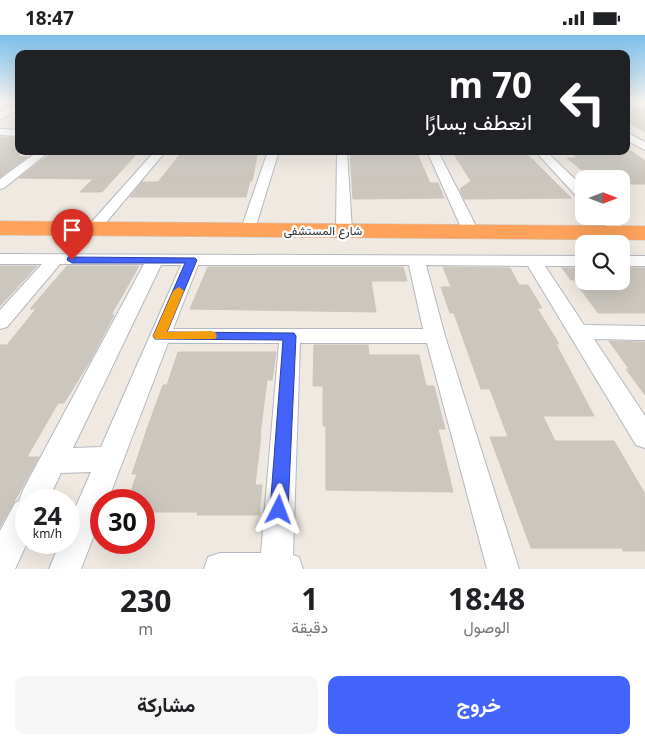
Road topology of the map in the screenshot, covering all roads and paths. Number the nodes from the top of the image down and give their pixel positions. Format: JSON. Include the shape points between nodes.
{"nodes":[{"id":1,"x":0,"y":132,"type":"edge"},
{"id":2,"x":15,"y":133,"type":"edge"},
{"id":3,"x":630,"y":138,"type":"edge"},
{"id":4,"x":645,"y":147,"type":"edge"},
{"id":5,"x":40,"y":155,"type":"edge"},
{"id":6,"x":158,"y":155,"type":"edge"},
{"id":7,"x":273,"y":155,"type":"edge"},
{"id":8,"x":342,"y":155,"type":"edge"},
{"id":9,"x":434,"y":155,"type":"edge"},
{"id":10,"x":544,"y":155,"type":"edge"},
{"id":11,"x":0,"y":185,"type":"edge"},
{"id":12,"x":575,"y":187,"type":"edge"},
{"id":13,"x":612,"y":225,"type":"edge"},
{"id":14,"x":0,"y":228,"type":"edge"},
{"id":15,"x":94,"y":229,"type":"junction"},
{"id":16,"x":248,"y":229,"type":"junction"},
{"id":17,"x":344,"y":230,"type":"junction"},
{"id":18,"x":471,"y":231,"type":"junction"},
{"id":19,"x":620,"y":233,"type":"junction"},
{"id":20,"x":645,"y":233,"type":"edge"},
{"id":21,"x":0,"y":259,"type":"edge"},
{"id":22,"x":55,"y":259,"type":"junction"},
{"id":23,"x":155,"y":260,"type":"junction"},
{"id":24,"x":192,"y":260,"type":"junction"},
{"id":25,"x":416,"y":260,"type":"junction"},
{"id":26,"x":533,"y":261,"type":"junction"},
{"id":27,"x":575,"y":261,"type":"edge"},
{"id":28,"x":630,"y":261,"type":"edge"},
{"id":29,"x":644,"y":261,"type":"edge"},
{"id":30,"x":0,"y":322,"type":"edge"},
{"id":31,"x":578,"y":332,"type":"junction"},
{"id":32,"x":645,"y":333,"type":"edge"},
{"id":33,"x":159,"y":336,"type":"junction"},
{"id":34,"x":290,"y":336,"type":"junction"},
{"id":35,"x":435,"y":336,"type":"junction"},
{"id":36,"x":645,"y":437,"type":"edge"},
{"id":37,"x":109,"y":459,"type":"junction"},
{"id":38,"x":52,"y":461,"type":"junction"},
{"id":39,"x":38,"y":489,"type":"edge"},
{"id":40,"x":15,"y":534,"type":"edge"},
{"id":41,"x":1,"y":560,"type":"edge"},
{"id":42,"x":65,"y":569,"type":"edge"},
{"id":43,"x":220,"y":569,"type":"edge"},
{"id":44,"x":282,"y":569,"type":"edge"},
{"id":45,"x":503,"y":569,"type":"edge"}],
"edges":[{"from":1,"to":2,"type":"street"},
{"from":3,"to":4,"type":"street"},
{"from":5,"to":11,"type":"street"},
{"from":6,"to":15,"type":"street"},
{"from":7,"to":16,"type":"street"},
{"from":8,"to":17,"type":"street"},
{"from":9,"to":18,"type":"street"},
{"from":10,"to":12,"type":"street"},
{"from":13,"to":19,"type":"street"},
{"from":14,"to":15,"type":"highway","name":"شارع المستشفى"},
{"from":15,"to":16,"type":"highway","name":"شارع المستشفى"},
{"from":16,"to":17,"type":"highway","name":"شارع المستشفى"},
{"from":17,"to":18,"type":"highway","name":"شارع المستشفى"},
{"from":18,"to":19,"type":"highway","name":"شارع المستشفى"},
{"from":19,"to":20,"type":"highway","name":"شارع المستشفى"},
{"from":21,"to":22,"type":"street"},
{"from":22,"to":23,"type":"street"},
{"from":22,"to":30,"type":"street"},
{"from":23,"to":24,"type":"street"},
{"from":23,"to":38,"type":"street"},
{"from":24,"to":25,"type":"street"},
{"from":24,"to":33,"type":"street"},
{"from":25,"to":26,"type":"street"},
{"from":25,"to":35,"type":"street"},
{"from":26,"to":27,"type":"street"},
{"from":26,"to":31,"type":"street"},
{"from":28,"to":29,"type":"street"},
{"from":31,"to":32,"type":"street"},
{"from":31,"to":36,"type":"street"},
{"from":33,"to":34,"type":"street"},
{"from":33,"to":37,"type":"street"},
{"from":34,"to":35,"type":"street"},
{"from":34,"to":44,"type":"street"},
{"from":35,"to":45,"type":"street"},
{"from":37,"to":38,"type":"street"},
{"from":37,"to":42,"type":"street"},
{"from":38,"to":39,"type":"street"},
{"from":40,"to":41,"type":"street"},
{"from":43,"to":44,"type":"street"}]}
